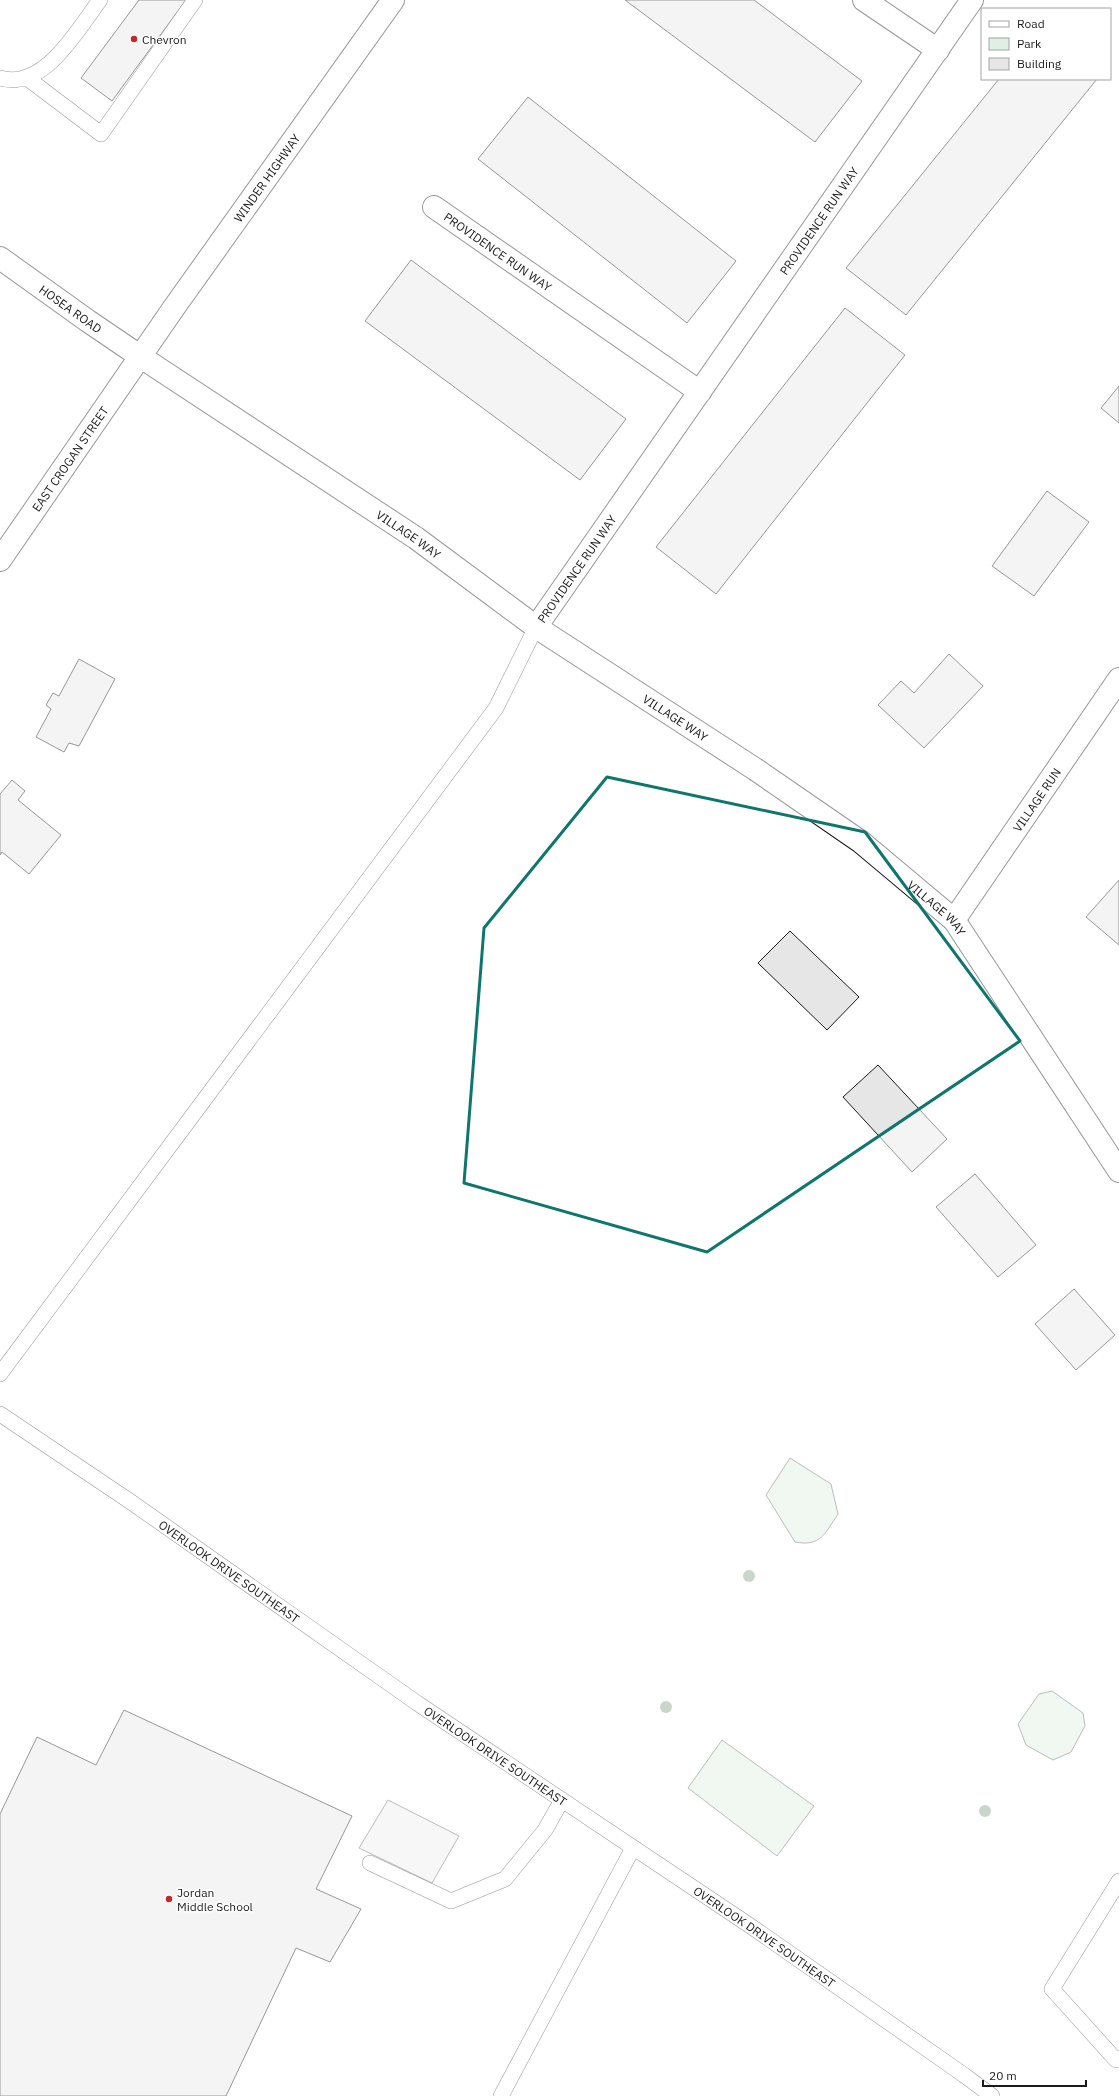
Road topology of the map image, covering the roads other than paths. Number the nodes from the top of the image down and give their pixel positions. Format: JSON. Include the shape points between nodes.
{"nodes":[{"id":1,"x":100,"y":0,"type":"edge"},
{"id":2,"x":195,"y":0,"type":"edge"},
{"id":3,"x":393,"y":0,"type":"edge"},
{"id":4,"x":864,"y":0,"type":"edge"},
{"id":5,"x":972,"y":0,"type":"edge"},
{"id":6,"x":938,"y":50,"type":"junction"},
{"id":7,"x":0,"y":78,"type":"edge"},
{"id":8,"x":27,"y":78,"type":"junction"},
{"id":9,"x":434,"y":207,"type":"dead end"},
{"id":10,"x":0,"y":258,"type":"edge"},
{"id":11,"x":142,"y":357,"type":"junction"},
{"id":12,"x":700,"y":392,"type":"junction"},
{"id":13,"x":0,"y":560,"type":"edge"},
{"id":14,"x":536,"y":627,"type":"junction"},
{"id":15,"x":1119,"y":679,"type":"edge"},
{"id":16,"x":954,"y":920,"type":"junction"},
{"id":17,"x":1119,"y":1171,"type":"edge"},
{"id":18,"x":0,"y":1374,"type":"edge"},
{"id":19,"x":2,"y":1420,"type":"edge"},
{"id":20,"x":562,"y":1800,"type":"junction"},
{"id":21,"x":633,"y":1848,"type":"junction"},
{"id":22,"x":370,"y":1863,"type":"dead end"},
{"id":23,"x":1119,"y":1881,"type":"edge"},
{"id":24,"x":1119,"y":2058,"type":"edge"},
{"id":25,"x":501,"y":2096,"type":"edge"},
{"id":26,"x":992,"y":2096,"type":"edge"}],
"edges":[{"from":1,"to":8,"type":"lane","via":[[53,62]]},
{"from":2,"to":8,"type":"lane","via":[[101,134]]},
{"from":3,"to":11,"type":"street","name":"WINDER HIGHWAY"},
{"from":4,"to":6,"type":"street"},
{"from":5,"to":6,"type":"street","name":"PROVIDENCE RUN WAY"},
{"from":6,"to":12,"type":"street","name":"PROVIDENCE RUN WAY"},
{"from":7,"to":8,"type":"lane"},
{"from":9,"to":12,"type":"street","name":"PROVIDENCE RUN WAY"},
{"from":10,"to":11,"type":"street","name":"HOSEA ROAD"},
{"from":11,"to":13,"type":"street","name":"EAST CROGAN STREET"},
{"from":11,"to":14,"type":"street","name":"VILLAGE WAY","via":[[416,538]]},
{"from":12,"to":14,"type":"street","name":"PROVIDENCE RUN WAY"},
{"from":14,"to":16,"type":"street","name":"VILLAGE WAY","via":[[755,769],[861,842]]},
{"from":14,"to":18,"type":"lane","via":[[496,708]]},
{"from":15,"to":16,"type":"street","name":"VILLAGE RUN"},
{"from":16,"to":17,"type":"street","name":"VILLAGE WAY"},
{"from":19,"to":20,"type":"lane","name":"OVERLOOK DRIVE SOUTHEAST","via":[[124,1498]]},
{"from":20,"to":21,"type":"lane","name":"OVERLOOK DRIVE SOUTHEAST"},
{"from":20,"to":22,"type":"lane","via":[[545,1830],[505,1878],[451,1901]]},
{"from":21,"to":25,"type":"lane"},
{"from":21,"to":26,"type":"lane","name":"OVERLOOK DRIVE SOUTHEAST","via":[[964,2074]]},
{"from":23,"to":24,"type":"lane","via":[[1052,1989],[1116,2060]]}]}
